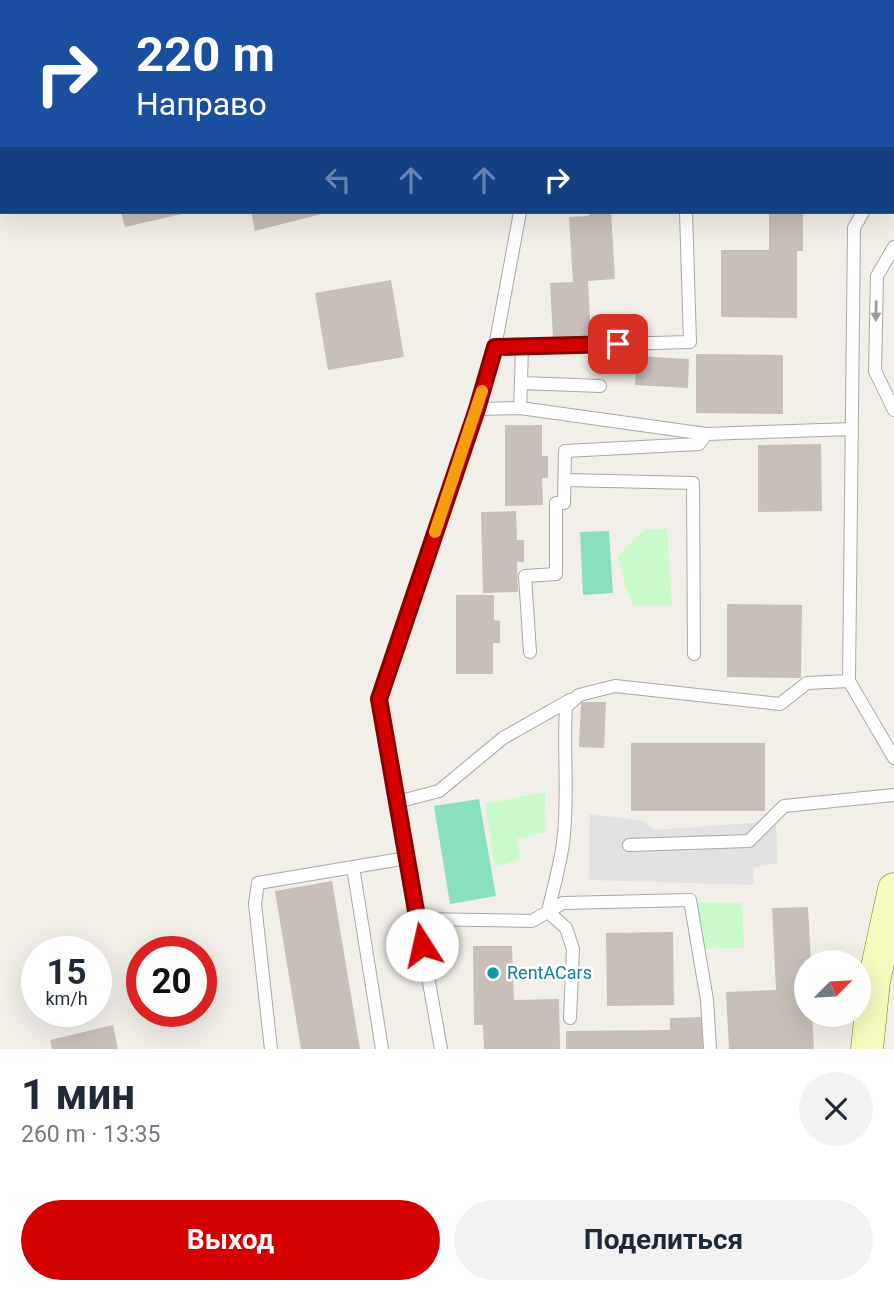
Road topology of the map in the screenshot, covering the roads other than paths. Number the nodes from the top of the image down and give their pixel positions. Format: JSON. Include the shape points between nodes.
{"nodes":[{"id":1,"x":520,"y":214,"type":"edge"},
{"id":2,"x":686,"y":214,"type":"edge"},
{"id":3,"x":862,"y":214,"type":"edge"},
{"id":4,"x":894,"y":247,"type":"edge"},
{"id":5,"x":522,"y":346,"type":"junction"},
{"id":6,"x":495,"y":347,"type":"junction"},
{"id":7,"x":521,"y":383,"type":"junction"},
{"id":8,"x":600,"y":386,"type":"dead end"},
{"id":9,"x":520,"y":408,"type":"junction"},
{"id":10,"x":477,"y":409,"type":"junction"},
{"id":11,"x":894,"y":410,"type":"edge"},
{"id":12,"x":852,"y":429,"type":"junction"},
{"id":13,"x":706,"y":434,"type":"junction"},
{"id":14,"x":565,"y":480,"type":"junction"},
{"id":15,"x":530,"y":652,"type":"dead end"},
{"id":16,"x":694,"y":654,"type":"dead end"},
{"id":17,"x":849,"y":681,"type":"junction"},
{"id":18,"x":579,"y":695,"type":"junction"},
{"id":19,"x":894,"y":758,"type":"edge"},
{"id":20,"x":894,"y":795,"type":"edge"},
{"id":21,"x":397,"y":802,"type":"junction"},
{"id":22,"x":629,"y":845,"type":"dead end"},
{"id":23,"x":407,"y":858,"type":"junction"},
{"id":24,"x":353,"y":867,"type":"junction"},
{"id":25,"x":894,"y":889,"type":"edge"},
{"id":26,"x":548,"y":912,"type":"junction"},
{"id":27,"x":418,"y":919,"type":"junction"},
{"id":28,"x":570,"y":1017,"type":"dead end"},
{"id":29,"x":271,"y":1049,"type":"edge"},
{"id":30,"x":382,"y":1049,"type":"edge"},
{"id":31,"x":441,"y":1049,"type":"edge"},
{"id":32,"x":710,"y":1049,"type":"edge"},
{"id":33,"x":867,"y":1049,"type":"edge"}],
"edges":[{"from":1,"to":6,"type":"lane"},
{"from":2,"to":5,"type":"lane","via":[[690,342]]},
{"from":3,"to":12,"type":"lane","via":[[854,228]]},
{"from":4,"to":11,"type":"lane","one_way":true,"via":[[877,276],[875,371]]},
{"from":5,"to":6,"type":"lane"},
{"from":5,"to":7,"type":"lane"},
{"from":6,"to":10,"type":"lane"},
{"from":7,"to":8,"type":"lane"},
{"from":7,"to":9,"type":"lane"},
{"from":9,"to":10,"type":"lane"},
{"from":9,"to":13,"type":"lane"},
{"from":10,"to":21,"type":"lane","via":[[379,699]]},
{"from":12,"to":13,"type":"lane"},
{"from":12,"to":17,"type":"lane"},
{"from":13,"to":14,"type":"lane","via":[[699,444],[565,451]]},
{"from":14,"to":15,"type":"lane","via":[[564,503],[556,503],[556,574],[524,576]]},
{"from":14,"to":16,"type":"lane","via":[[693,483]]},
{"from":17,"to":18,"type":"lane","via":[[807,683],[780,704],[615,686]]},
{"from":17,"to":19,"type":"lane"},
{"from":18,"to":21,"type":"lane","via":[[503,738],[439,791]]},
{"from":18,"to":26,"type":"lane","via":[[566,708],[563,843]]},
{"from":20,"to":22,"type":"lane","via":[[784,806],[749,841]]},
{"from":21,"to":23,"type":"lane"},
{"from":23,"to":24,"type":"lane"},
{"from":23,"to":27,"type":"lane"},
{"from":24,"to":29,"type":"lane","via":[[258,883],[255,904]]},
{"from":24,"to":30,"type":"lane"},
{"from":25,"to":33,"type":"main road","via":[[874,981]]},
{"from":26,"to":27,"type":"lane","via":[[532,920]]},
{"from":26,"to":28,"type":"lane","via":[[566,928],[573,949]]},
{"from":26,"to":32,"type":"lane","via":[[563,903],[690,900],[707,1000]]},
{"from":27,"to":31,"type":"lane"}]}
